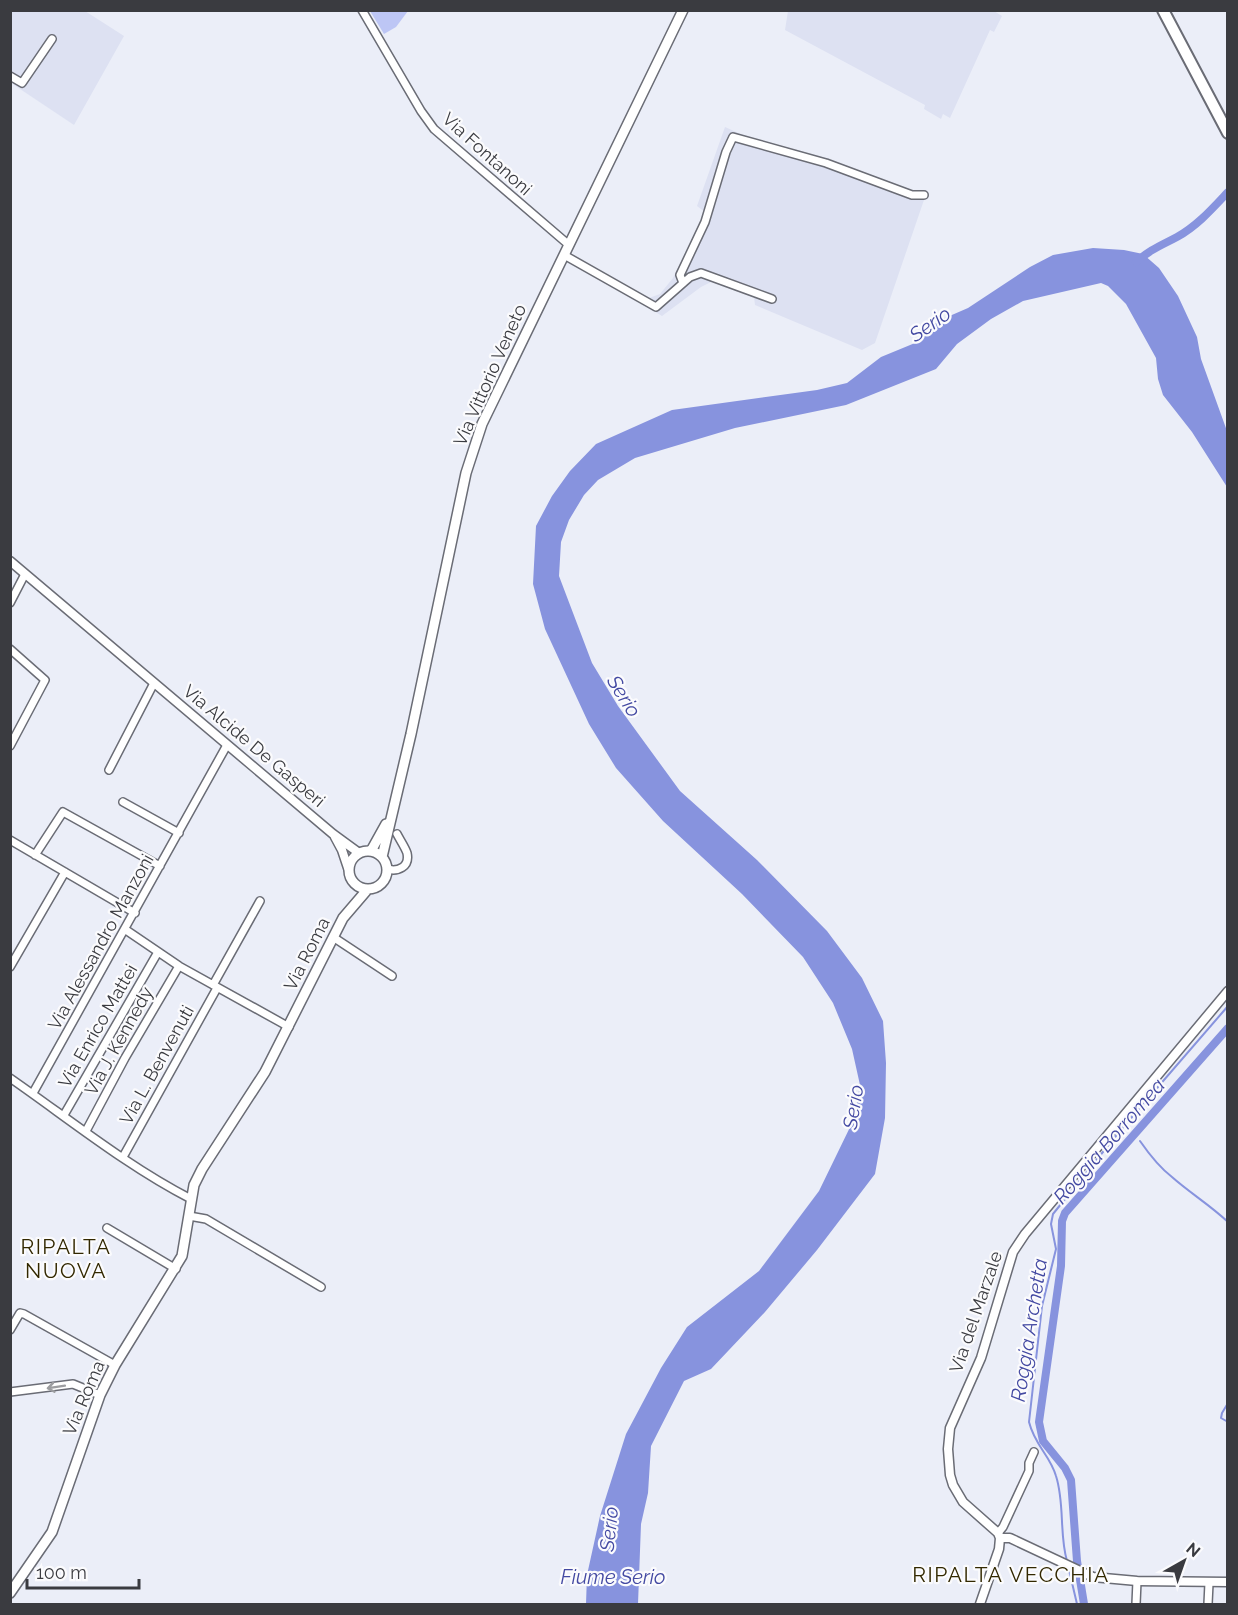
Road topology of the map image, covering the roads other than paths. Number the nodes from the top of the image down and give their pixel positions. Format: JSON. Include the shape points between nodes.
{"nodes":[{"id":1,"x":362,"y":10,"type":"edge"},
{"id":2,"x":683,"y":10,"type":"edge"},
{"id":3,"x":1163,"y":10,"type":"edge"},
{"id":4,"x":52,"y":39,"type":"dead end"},
{"id":5,"x":10,"y":76,"type":"edge"},
{"id":6,"x":1227,"y":134,"type":"edge"},
{"id":7,"x":924,"y":195,"type":"dead end"},
{"id":8,"x":569,"y":245,"type":"junction"},
{"id":9,"x":564,"y":255,"type":"junction"},
{"id":10,"x":683,"y":283,"type":"junction"},
{"id":11,"x":772,"y":299,"type":"dead end"},
{"id":12,"x":10,"y":561,"type":"edge"},
{"id":13,"x":25,"y":574,"type":"junction"},
{"id":14,"x":10,"y":603,"type":"edge"},
{"id":15,"x":10,"y":649,"type":"edge"},
{"id":16,"x":154,"y":683,"type":"junction"},
{"id":17,"x":227,"y":745,"type":"junction"},
{"id":18,"x":10,"y":746,"type":"edge"},
{"id":19,"x":109,"y":770,"type":"dead end"},
{"id":20,"x":123,"y":802,"type":"dead end"},
{"id":21,"x":391,"y":814,"type":"junction"},
{"id":22,"x":178,"y":833,"type":"junction"},
{"id":23,"x":333,"y":834,"type":"junction"},
{"id":24,"x":397,"y":834,"type":"dead end"},
{"id":25,"x":10,"y":840,"type":"edge"},
{"id":26,"x":371,"y":851,"type":"junction"},
{"id":27,"x":359,"y":853,"type":"junction"},
{"id":28,"x":35,"y":855,"type":"junction"},
{"id":29,"x":382,"y":857,"type":"junction"},
{"id":30,"x":160,"y":866,"type":"junction"},
{"id":31,"x":348,"y":868,"type":"junction"},
{"id":32,"x":387,"y":869,"type":"junction"},
{"id":33,"x":65,"y":872,"type":"junction"},
{"id":34,"x":356,"y":885,"type":"junction"},
{"id":35,"x":367,"y":890,"type":"junction"},
{"id":36,"x":260,"y":901,"type":"dead end"},
{"id":37,"x":347,"y":912,"type":"junction"},
{"id":38,"x":135,"y":913,"type":"junction"},
{"id":39,"x":126,"y":930,"type":"junction"},
{"id":40,"x":333,"y":937,"type":"junction"},
{"id":41,"x":158,"y":952,"type":"junction"},
{"id":42,"x":179,"y":966,"type":"junction"},
{"id":43,"x":10,"y":967,"type":"edge"},
{"id":44,"x":392,"y":976,"type":"dead end"},
{"id":45,"x":215,"y":986,"type":"junction"},
{"id":46,"x":1227,"y":991,"type":"edge"},
{"id":47,"x":289,"y":1027,"type":"junction"},
{"id":48,"x":10,"y":1078,"type":"edge"},
{"id":49,"x":33,"y":1093,"type":"junction"},
{"id":50,"x":64,"y":1115,"type":"junction"},
{"id":51,"x":86,"y":1131,"type":"junction"},
{"id":52,"x":123,"y":1157,"type":"junction"},
{"id":53,"x":191,"y":1199,"type":"junction"},
{"id":54,"x":189,"y":1216,"type":"junction"},
{"id":55,"x":107,"y":1228,"type":"dead end"},
{"id":56,"x":176,"y":1269,"type":"junction"},
{"id":57,"x":321,"y":1287,"type":"dead end"},
{"id":58,"x":10,"y":1330,"type":"edge"},
{"id":59,"x":115,"y":1365,"type":"junction"},
{"id":60,"x":10,"y":1392,"type":"edge"},
{"id":61,"x":100,"y":1395,"type":"junction"},
{"id":62,"x":1034,"y":1452,"type":"dead end"},
{"id":63,"x":999,"y":1535,"type":"junction"},
{"id":64,"x":1137,"y":1581,"type":"junction"},
{"id":65,"x":1227,"y":1582,"type":"edge"},
{"id":66,"x":1209,"y":1583,"type":"junction"},
{"id":67,"x":10,"y":1593,"type":"edge"},
{"id":68,"x":980,"y":1605,"type":"edge"},
{"id":69,"x":1136,"y":1605,"type":"edge"},
{"id":70,"x":1208,"y":1605,"type":"edge"}],
"edges":[{"from":1,"to":8,"type":"street","name":"Via Fontanoni","via":[[434,129]]},
{"from":2,"to":8,"type":"main road","name":"Via Vittorio Veneto"},
{"from":3,"to":6,"type":"highway"},
{"from":4,"to":5,"type":"street","via":[[22,83]]},
{"from":7,"to":10,"type":"street","via":[[912,195],[733,137],[705,222],[680,275]]},
{"from":8,"to":9,"type":"main road","name":"Via Vittorio Veneto"},
{"from":9,"to":10,"type":"street","via":[[656,307]]},
{"from":9,"to":21,"type":"main road","name":"Via Vittorio Veneto","via":[[473,447]]},
{"from":10,"to":11,"type":"street","via":[[695,274],[708,274]]},
{"from":12,"to":13,"type":"street","name":"Via Alcide De Gasperi"},
{"from":13,"to":14,"type":"street"},
{"from":13,"to":16,"type":"street","name":"Via Alcide De Gasperi"},
{"from":15,"to":18,"type":"street","via":[[45,680]]},
{"from":16,"to":17,"type":"street","name":"Via Alcide De Gasperi"},
{"from":16,"to":19,"type":"street"},
{"from":17,"to":22,"type":"street","name":"Via Alessandro Manzoni"},
{"from":17,"to":23,"type":"street","name":"Via Alcide De Gasperi"},
{"from":20,"to":22,"type":"street"},
{"from":21,"to":26,"type":"main road"},
{"from":21,"to":29,"type":"main road"},
{"from":22,"to":30,"type":"street","name":"Via Alessandro Manzoni"},
{"from":23,"to":27,"type":"street","name":"Via Alcide De Gasperi"},
{"from":23,"to":31,"type":"street","name":"Via Alcide De Gasperi"},
{"from":24,"to":32,"type":"street","via":[[406,861],[395,871]]},
{"from":25,"to":28,"type":"street"},
{"from":26,"to":27,"type":"main road"},
{"from":26,"to":29,"type":"main road"},
{"from":27,"to":31,"type":"main road"},
{"from":28,"to":30,"type":"street","via":[[63,812]]},
{"from":28,"to":33,"type":"street"},
{"from":29,"to":32,"type":"main road"},
{"from":30,"to":38,"type":"street","name":"Via Alessandro Manzoni"},
{"from":31,"to":34,"type":"main road"},
{"from":32,"to":35,"type":"main road","via":[[380,886]]},
{"from":33,"to":38,"type":"street"},
{"from":33,"to":43,"type":"street"},
{"from":34,"to":35,"type":"main road"},
{"from":34,"to":37,"type":"main road"},
{"from":35,"to":37,"type":"main road"},
{"from":36,"to":45,"type":"street","name":"Via L. Benvenuti"},
{"from":37,"to":40,"type":"main road","name":"Via Roma"},
{"from":38,"to":39,"type":"street","name":"Via Alessandro Manzoni"},
{"from":39,"to":41,"type":"street"},
{"from":39,"to":49,"type":"street","name":"Via Alessandro Manzoni"},
{"from":40,"to":44,"type":"street"},
{"from":40,"to":47,"type":"main road","name":"Via Roma"},
{"from":41,"to":42,"type":"street"},
{"from":41,"to":50,"type":"street","name":"Via Enrico Mattei"},
{"from":42,"to":45,"type":"street"},
{"from":42,"to":51,"type":"street","name":"Via J. Kennedy"},
{"from":45,"to":47,"type":"street"},
{"from":45,"to":52,"type":"street","name":"Via L. Benvenuti"},
{"from":46,"to":63,"type":"street","name":"Via del Marzale","via":[[1013,1252],[981,1358],[950,1428],[950,1475],[959,1497]]},
{"from":47,"to":53,"type":"main road","name":"Via Roma","via":[[265,1072],[202,1168]]},
{"from":48,"to":49,"type":"street"},
{"from":49,"to":50,"type":"street"},
{"from":50,"to":51,"type":"street"},
{"from":51,"to":52,"type":"street"},
{"from":52,"to":53,"type":"street"},
{"from":53,"to":54,"type":"main road","name":"Via Roma"},
{"from":54,"to":56,"type":"main road","name":"Via Roma"},
{"from":54,"to":57,"type":"street","via":[[206,1219]]},
{"from":55,"to":56,"type":"street"},
{"from":56,"to":59,"type":"main road","name":"Via Roma"},
{"from":58,"to":59,"type":"street","via":[[20,1313],[24,1314]]},
{"from":59,"to":61,"type":"main road","name":"Via Roma"},
{"from":61,"to":60,"type":"street","one_way":true,"via":[[73,1384]]},
{"from":61,"to":67,"type":"main road","name":"Via Roma","via":[[52,1532]]},
{"from":62,"to":63,"type":"street"},
{"from":63,"to":64,"type":"street","via":[[1086,1575]]},
{"from":63,"to":68,"type":"street","via":[[999,1549]]},
{"from":64,"to":66,"type":"street"},
{"from":64,"to":69,"type":"street"},
{"from":65,"to":66,"type":"street"},
{"from":66,"to":70,"type":"street"}]}
